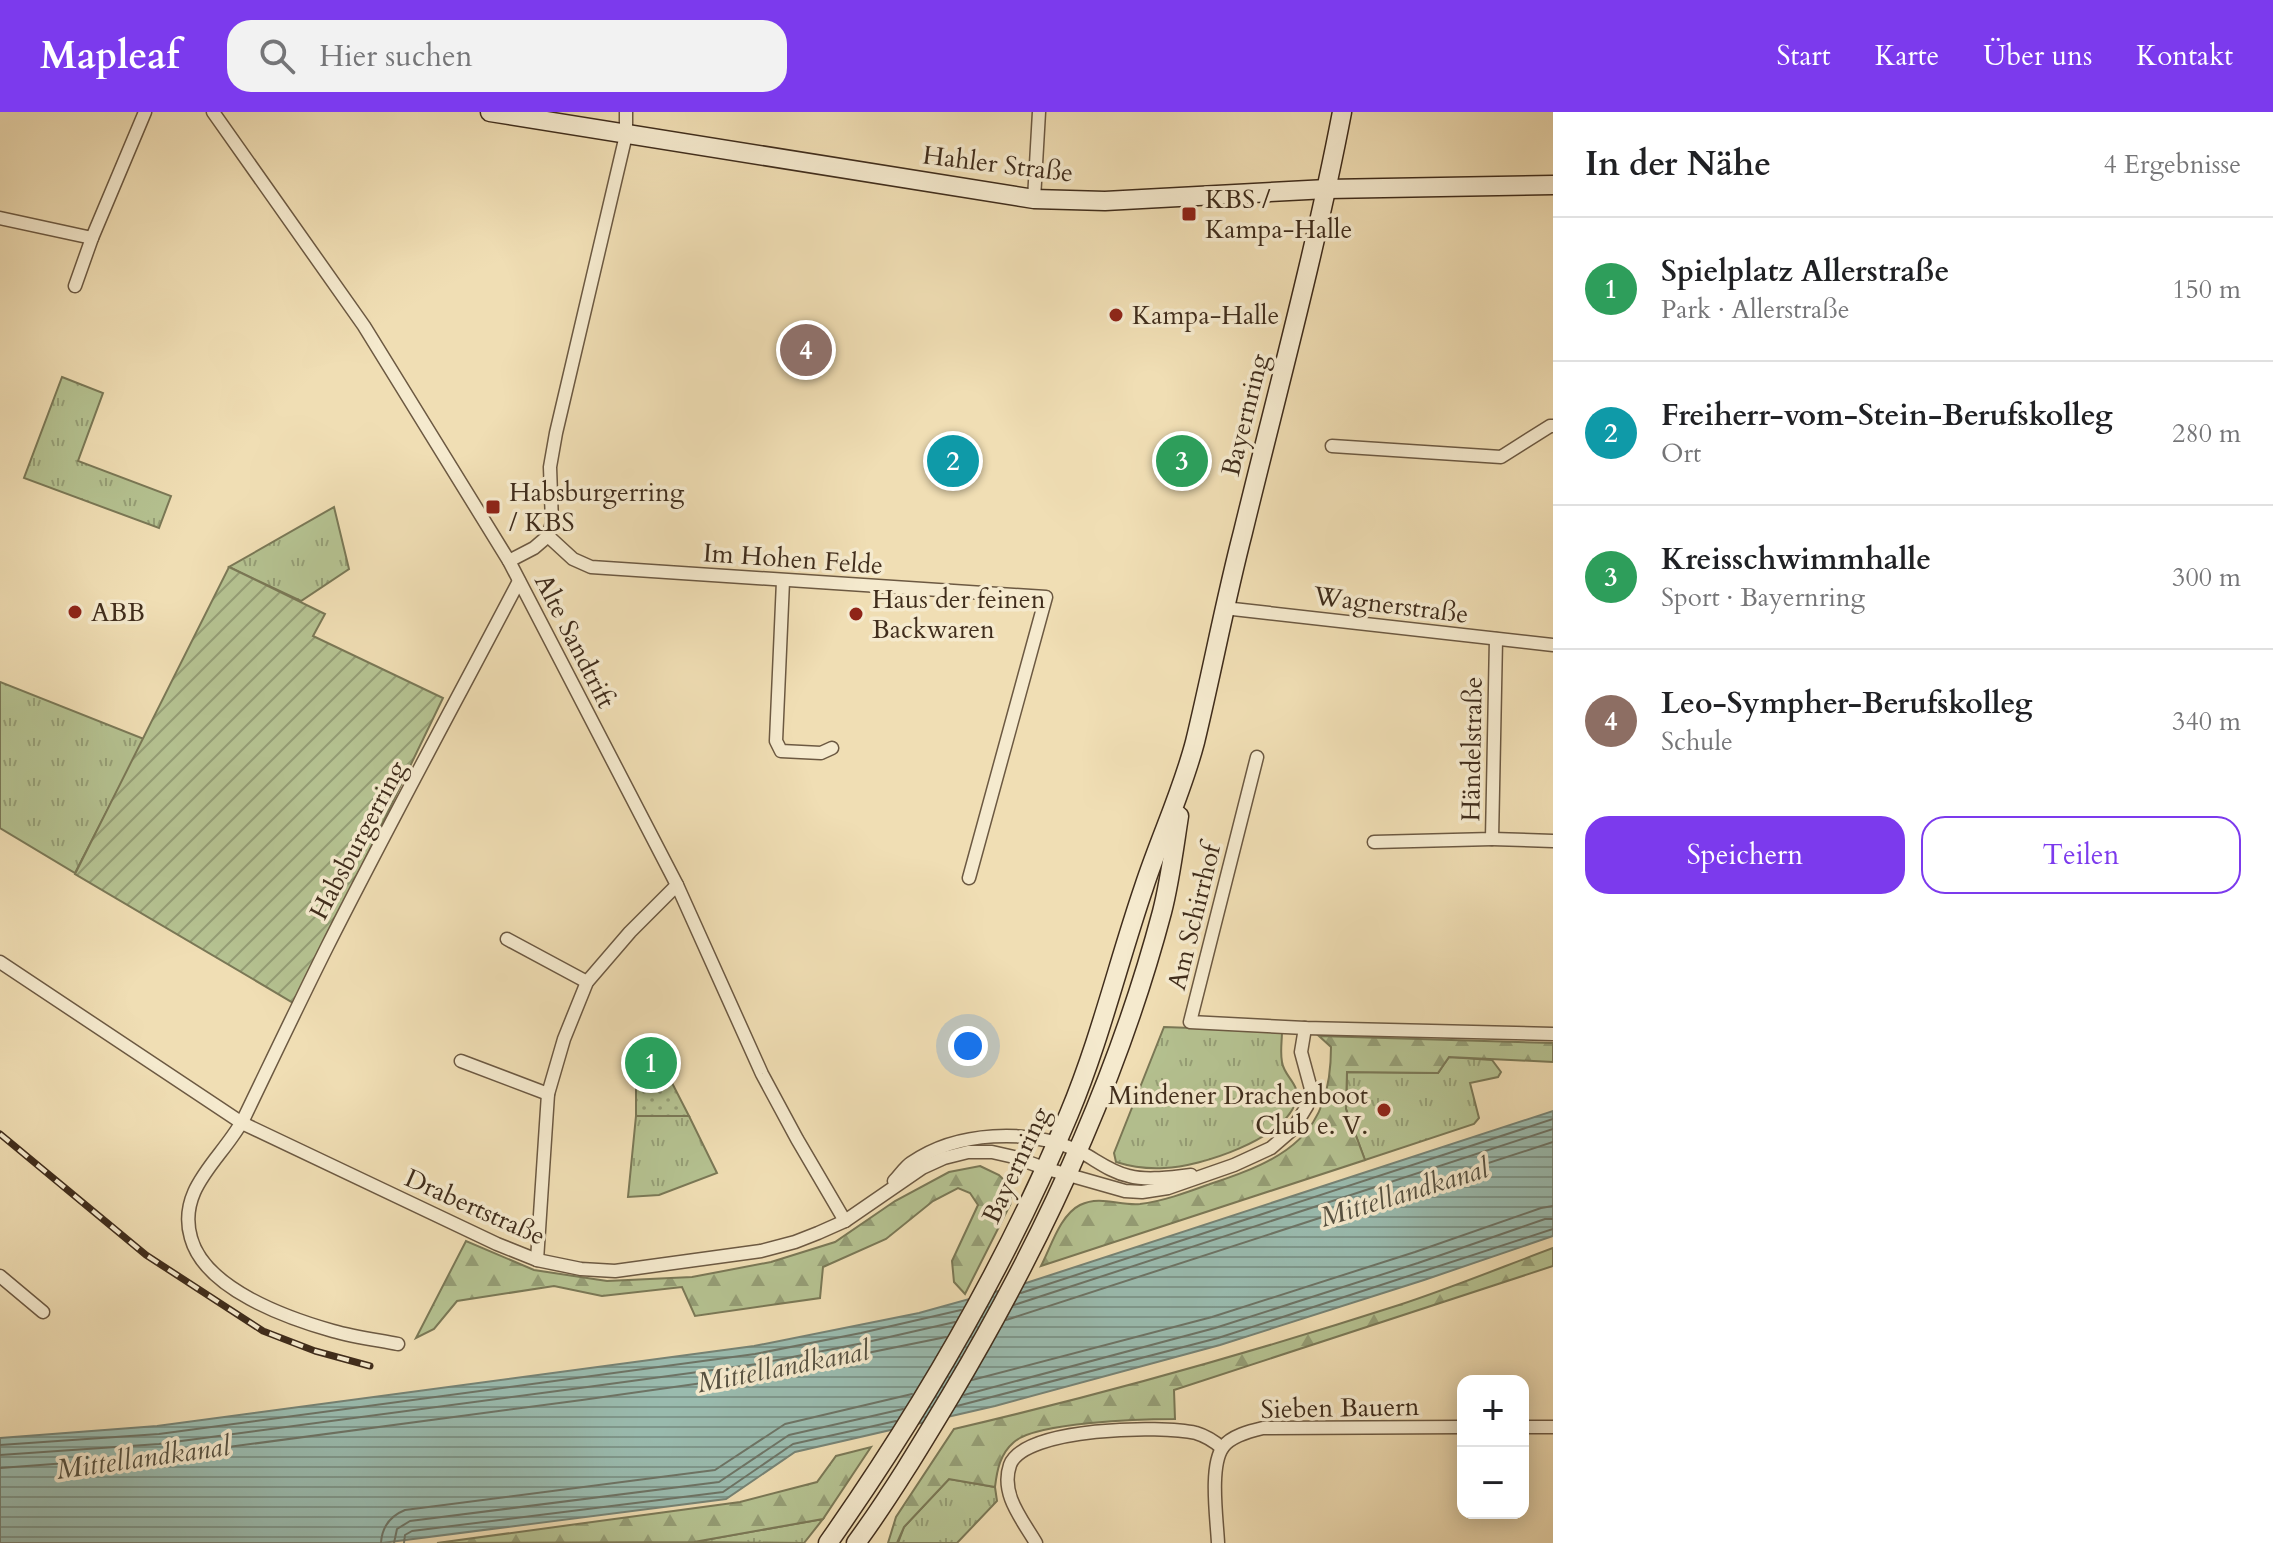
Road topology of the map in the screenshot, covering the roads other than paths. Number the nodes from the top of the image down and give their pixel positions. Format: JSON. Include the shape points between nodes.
{"nodes":[{"id":1,"x":145,"y":112,"type":"edge"},
{"id":2,"x":213,"y":112,"type":"edge"},
{"id":3,"x":490,"y":112,"type":"edge"},
{"id":4,"x":626,"y":112,"type":"edge"},
{"id":5,"x":1039,"y":112,"type":"edge"},
{"id":6,"x":1342,"y":112,"type":"edge"},
{"id":7,"x":626,"y":135,"type":"junction"},
{"id":8,"x":1553,"y":185,"type":"edge"},
{"id":9,"x":1327,"y":189,"type":"junction"},
{"id":10,"x":1034,"y":199,"type":"junction"},
{"id":11,"x":0,"y":218,"type":"edge"},
{"id":12,"x":92,"y":238,"type":"junction"},
{"id":13,"x":75,"y":286,"type":"dead end"},
{"id":14,"x":1553,"y":426,"type":"edge"},
{"id":15,"x":1332,"y":446,"type":"dead end"},
{"id":16,"x":548,"y":536,"type":"junction"},
{"id":17,"x":509,"y":561,"type":"junction"},
{"id":18,"x":519,"y":581,"type":"junction"},
{"id":19,"x":783,"y":581,"type":"junction"},
{"id":20,"x":1224,"y":608,"type":"junction"},
{"id":21,"x":1496,"y":639,"type":"junction"},
{"id":22,"x":1553,"y":645,"type":"edge"},
{"id":23,"x":832,"y":748,"type":"dead end"},
{"id":24,"x":1257,"y":757,"type":"dead end"},
{"id":25,"x":1184,"y":778,"type":"junction"},
{"id":26,"x":1492,"y":839,"type":"junction"},
{"id":27,"x":1553,"y":841,"type":"edge"},
{"id":28,"x":1374,"y":842,"type":"dead end"},
{"id":29,"x":969,"y":878,"type":"dead end"},
{"id":30,"x":677,"y":885,"type":"junction"},
{"id":31,"x":507,"y":939,"type":"dead end"},
{"id":32,"x":0,"y":962,"type":"edge"},
{"id":33,"x":587,"y":982,"type":"junction"},
{"id":34,"x":1305,"y":1028,"type":"junction"},
{"id":35,"x":1553,"y":1034,"type":"edge"},
{"id":36,"x":461,"y":1061,"type":"dead end"},
{"id":37,"x":548,"y":1094,"type":"junction"},
{"id":38,"x":242,"y":1123,"type":"junction"},
{"id":39,"x":1056,"y":1144,"type":"junction"},
{"id":40,"x":1078,"y":1151,"type":"junction"},
{"id":41,"x":1044,"y":1168,"type":"junction"},
{"id":42,"x":1202,"y":1174,"type":"junction"},
{"id":43,"x":1066,"y":1175,"type":"junction"},
{"id":44,"x":882,"y":1195,"type":"junction"},
{"id":45,"x":845,"y":1221,"type":"junction"},
{"id":46,"x":537,"y":1260,"type":"junction"},
{"id":47,"x":0,"y":1276,"type":"edge"},
{"id":48,"x":43,"y":1312,"type":"dead end"},
{"id":49,"x":398,"y":1344,"type":"dead end"},
{"id":50,"x":1457,"y":1427,"type":"edge"},
{"id":51,"x":1529,"y":1427,"type":"edge"},
{"id":52,"x":1553,"y":1427,"type":"edge"},
{"id":53,"x":1222,"y":1448,"type":"junction"},
{"id":54,"x":873,"y":1520,"type":"junction"},
{"id":55,"x":828,"y":1543,"type":"edge"},
{"id":56,"x":856,"y":1543,"type":"edge"},
{"id":57,"x":869,"y":1543,"type":"edge"},
{"id":58,"x":1036,"y":1543,"type":"edge"},
{"id":59,"x":1218,"y":1543,"type":"edge"}],
"edges":[{"from":1,"to":12,"type":"street"},
{"from":2,"to":17,"type":"street","name":"Alte Sandtrift","via":[[364,326]]},
{"from":3,"to":7,"type":"street","name":"Hahler Straße"},
{"from":4,"to":7,"type":"street"},
{"from":5,"to":10,"type":"street"},
{"from":6,"to":9,"type":"street","name":"Bayernring"},
{"from":7,"to":10,"type":"street","name":"Hahler Straße"},
{"from":7,"to":16,"type":"street","via":[[556,433]]},
{"from":8,"to":9,"type":"street","name":"Hahler Straße"},
{"from":9,"to":10,"type":"street","name":"Hahler Straße","via":[[1105,201]]},
{"from":9,"to":20,"type":"street","name":"Bayernring"},
{"from":11,"to":12,"type":"street"},
{"from":12,"to":13,"type":"street"},
{"from":14,"to":15,"type":"street","via":[[1501,457]]},
{"from":16,"to":17,"type":"street"},
{"from":16,"to":19,"type":"street","name":"Im Hohen Felde","via":[[573,559],[591,567]]},
{"from":17,"to":18,"type":"street","name":"Alte Sandtrift"},
{"from":18,"to":30,"type":"street","name":"Alte Sandtrift"},
{"from":18,"to":38,"type":"street","name":"Habsburgerring","via":[[327,947]]},
{"from":19,"to":23,"type":"street","via":[[776,741],[781,751],[821,753]]},
{"from":19,"to":29,"type":"street","name":"Im Hohen Felde","via":[[1046,597]]},
{"from":20,"to":21,"type":"street","name":"Wagnerstraße"},
{"from":20,"to":25,"type":"street","name":"Bayernring"},
{"from":21,"to":22,"type":"street","name":"Wagnerstraße"},
{"from":21,"to":26,"type":"street","name":"Händelstraße"},
{"from":24,"to":34,"type":"street","name":"Am Schirrhof","via":[[1190,1022]]},
{"from":25,"to":39,"type":"street","name":"Bayernring","via":[[1102,1025]]},
{"from":25,"to":40,"type":"street","name":"Bayernring","via":[[1163,910],[1131,1013]]},
{"from":26,"to":27,"type":"street"},
{"from":26,"to":28,"type":"street","name":"Händelstraße"},
{"from":30,"to":33,"type":"street"},
{"from":30,"to":45,"type":"street","name":"Alte Sandtrift","via":[[762,1074]]},
{"from":31,"to":33,"type":"street"},
{"from":32,"to":38,"type":"street","name":"Drabertstraße"},
{"from":33,"to":37,"type":"street"},
{"from":34,"to":35,"type":"street","name":"Am Schirrhof"},
{"from":34,"to":42,"type":"street","via":[[1301,1052],[1311,1089],[1293,1129],[1271,1148]]},
{"from":36,"to":37,"type":"street"},
{"from":37,"to":46,"type":"street"},
{"from":38,"to":46,"type":"street","name":"Drabertstraße"},
{"from":38,"to":49,"type":"street","via":[[191,1199],[187,1221],[201,1260],[220,1281],[274,1310],[334,1332]]},
{"from":39,"to":40,"type":"street","name":"Drabertstraße"},
{"from":39,"to":41,"type":"street","name":"Bayernring"},
{"from":39,"to":44,"type":"street","name":"Drabertstraße","via":[[975,1137],[944,1146],[910,1163]]},
{"from":40,"to":42,"type":"street","via":[[1128,1176]]},
{"from":40,"to":43,"type":"street","name":"Bayernring"},
{"from":41,"to":43,"type":"street"},
{"from":41,"to":44,"type":"street","name":"Drabertstraße","via":[[992,1152],[968,1152],[922,1168]]},
{"from":41,"to":55,"type":"street","name":"Bayernring","via":[[939,1371]]},
{"from":42,"to":43,"type":"street","via":[[1142,1192]]},
{"from":43,"to":54,"type":"street","name":"Bayernring","via":[[993,1324]]},
{"from":44,"to":45,"type":"street","name":"Drabertstraße"},
{"from":45,"to":46,"type":"street","name":"Drabertstraße","via":[[761,1251],[615,1271]]},
{"from":47,"to":48,"type":"street"},
{"from":50,"to":53,"type":"street","name":"Sieben Bauern","via":[[1263,1428]]},
{"from":51,"to":52,"type":"street"},
{"from":53,"to":58,"type":"street","via":[[1199,1434],[1177,1430],[1113,1430],[1030,1445],[1010,1465],[1007,1488]]},
{"from":53,"to":59,"type":"street","via":[[1215,1489]]},
{"from":54,"to":56,"type":"street","name":"Bayernring"},
{"from":54,"to":57,"type":"street"}]}
